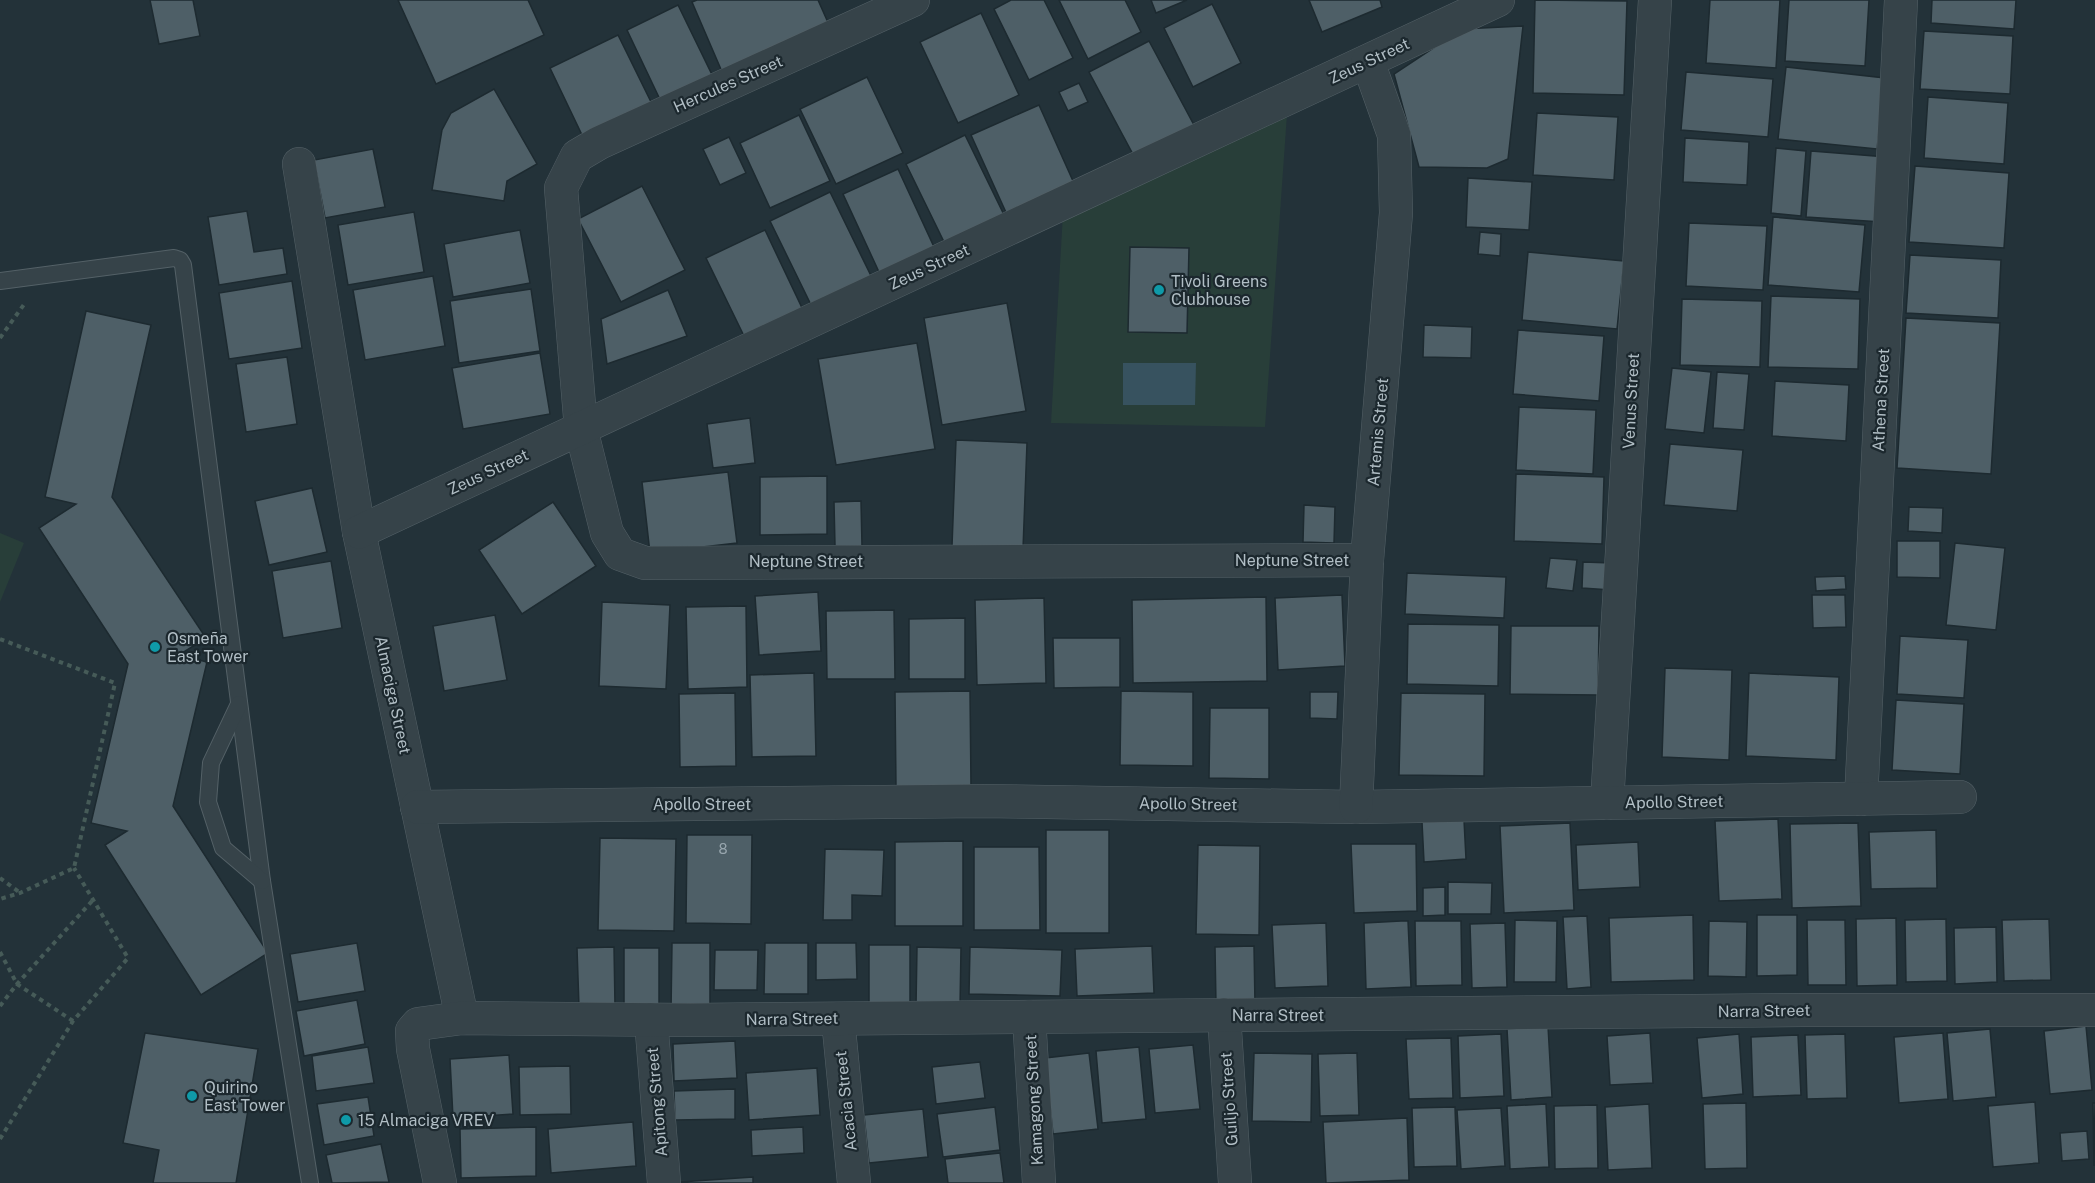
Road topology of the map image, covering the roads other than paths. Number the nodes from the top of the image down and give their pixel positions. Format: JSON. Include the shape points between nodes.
{"nodes":[{"id":1,"x":913,"y":0,"type":"edge"},
{"id":2,"x":1498,"y":0,"type":"edge"},
{"id":3,"x":1654,"y":0,"type":"edge"},
{"id":4,"x":1901,"y":0,"type":"edge"},
{"id":5,"x":1368,"y":62,"type":"junction"},
{"id":6,"x":299,"y":164,"type":"dead end"},
{"id":7,"x":561,"y":188,"type":"joint"},
{"id":8,"x":0,"y":281,"type":"edge"},
{"id":9,"x":581,"y":429,"type":"junction"},
{"id":10,"x":359,"y":532,"type":"junction"},
{"id":11,"x":1367,"y":560,"type":"junction"},
{"id":12,"x":239,"y":704,"type":"junction"},
{"id":13,"x":1960,"y":797,"type":"dead end"},
{"id":14,"x":1861,"y":799,"type":"junction"},
{"id":15,"x":1607,"y":803,"type":"junction"},
{"id":16,"x":417,"y":807,"type":"junction"},
{"id":17,"x":1356,"y":807,"type":"junction"},
{"id":18,"x":262,"y":881,"type":"junction"},
{"id":19,"x":2095,"y":1010,"type":"edge"},
{"id":20,"x":1224,"y":1015,"type":"junction"},
{"id":21,"x":1029,"y":1017,"type":"junction"},
{"id":22,"x":462,"y":1018,"type":"junction"},
{"id":23,"x":838,"y":1018,"type":"junction"},
{"id":24,"x":651,"y":1020,"type":"junction"},
{"id":25,"x":310,"y":1183,"type":"edge"},
{"id":26,"x":440,"y":1183,"type":"edge"},
{"id":27,"x":664,"y":1183,"type":"edge"},
{"id":28,"x":854,"y":1183,"type":"edge"},
{"id":29,"x":1039,"y":1183,"type":"edge"},
{"id":30,"x":1235,"y":1183,"type":"edge"}],
"edges":[{"from":1,"to":7,"type":"street","name":"Hercules Street","via":[[599,143],[577,156]]},
{"from":2,"to":5,"type":"street","name":"Zeus Street"},
{"from":3,"to":15,"type":"street","name":"Venus Street"},
{"from":4,"to":14,"type":"street","name":"Athena Street"},
{"from":5,"to":9,"type":"street","name":"Zeus Street"},
{"from":5,"to":11,"type":"street","name":"Artemis Street","via":[[1395,135],[1396,213]]},
{"from":6,"to":10,"type":"street","name":"Almaciga Street"},
{"from":7,"to":9,"type":"street","name":"Neptune Street"},
{"from":8,"to":12,"type":"lane","via":[[174,258],[183,265]]},
{"from":9,"to":10,"type":"street","name":"Zeus Street"},
{"from":9,"to":11,"type":"street","name":"Neptune Street","via":[[607,533],[620,554],[645,563]]},
{"from":10,"to":16,"type":"street","name":"Almaciga Street"},
{"from":11,"to":17,"type":"street","name":"Artemis Street"},
{"from":12,"to":18,"type":"lane"},
{"from":12,"to":18,"type":"lane","via":[[211,763],[208,802],[223,848]]},
{"from":13,"to":14,"type":"street","name":"Apollo Street"},
{"from":14,"to":15,"type":"street","name":"Apollo Street"},
{"from":15,"to":17,"type":"street","name":"Apollo Street"},
{"from":16,"to":17,"type":"street","name":"Apollo Street","via":[[981,801]]},
{"from":16,"to":22,"type":"street","name":"Almaciga Street"},
{"from":18,"to":25,"type":"lane"},
{"from":19,"to":20,"type":"street","name":"Narra Street"},
{"from":20,"to":21,"type":"street","name":"Narra Street"},
{"from":20,"to":30,"type":"street","name":"Guiljo Street"},
{"from":21,"to":23,"type":"street","name":"Narra Street"},
{"from":21,"to":29,"type":"street","name":"Kamagong Street"},
{"from":22,"to":24,"type":"street","name":"Narra Street"},
{"from":22,"to":26,"type":"street","via":[[418,1024],[412,1031]]},
{"from":23,"to":24,"type":"street","name":"Narra Street"},
{"from":23,"to":28,"type":"street","name":"Acacia Street"},
{"from":24,"to":27,"type":"street","name":"Apitong Street"}]}
